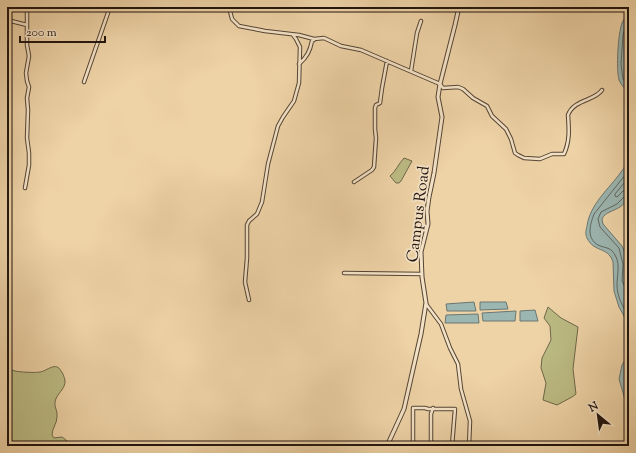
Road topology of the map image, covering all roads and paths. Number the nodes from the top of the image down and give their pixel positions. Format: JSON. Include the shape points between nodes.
{"nodes":[{"id":1,"x":27,"y":7,"type":"edge"},
{"id":2,"x":110,"y":7,"type":"edge"},
{"id":3,"x":229,"y":7,"type":"edge"},
{"id":4,"x":459,"y":7,"type":"edge"},
{"id":5,"x":7,"y":20,"type":"edge"},
{"id":6,"x":420,"y":21,"type":"dead end"},
{"id":7,"x":27,"y":25,"type":"junction"},
{"id":8,"x":292,"y":34,"type":"junction"},
{"id":9,"x":315,"y":39,"type":"junction"},
{"id":10,"x":387,"y":61,"type":"junction"},
{"id":11,"x":299,"y":64,"type":"junction"},
{"id":12,"x":411,"y":71,"type":"junction"},
{"id":13,"x":84,"y":82,"type":"dead end"},
{"id":14,"x":440,"y":84,"type":"junction"},
{"id":15,"x":602,"y":90,"type":"dead end"},
{"id":16,"x":354,"y":182,"type":"dead end"},
{"id":17,"x":25,"y":188,"type":"dead end"},
{"id":18,"x":344,"y":273,"type":"dead end"},
{"id":19,"x":422,"y":274,"type":"junction"},
{"id":20,"x":248,"y":300,"type":"dead end"},
{"id":21,"x":426,"y":303,"type":"junction"},
{"id":22,"x":433,"y":408,"type":"junction"},
{"id":23,"x":387,"y":446,"type":"edge"},
{"id":24,"x":413,"y":446,"type":"edge"},
{"id":25,"x":432,"y":446,"type":"edge"},
{"id":26,"x":452,"y":446,"type":"edge"},
{"id":27,"x":469,"y":446,"type":"edge"}],
"edges":[{"from":1,"to":7,"type":"street"},
{"from":2,"to":13,"type":"street"},
{"from":3,"to":8,"type":"street","via":[[232,19],[239,26]]},
{"from":4,"to":14,"type":"street","name":"Campus Road"},
{"from":5,"to":7,"type":"street"},
{"from":6,"to":12,"type":"street"},
{"from":7,"to":17,"type":"street","via":[[29,165]]},
{"from":8,"to":9,"type":"street"},
{"from":8,"to":11,"type":"street","via":[[300,47]]},
{"from":9,"to":10,"type":"street","via":[[324,38],[340,46],[361,50]]},
{"from":9,"to":11,"type":"street","via":[[306,58]]},
{"from":10,"to":12,"type":"street"},
{"from":10,"to":16,"type":"street","via":[[381,100],[375,108],[374,167]]},
{"from":11,"to":20,"type":"street","via":[[299,83],[294,101],[278,126],[262,202],[257,214],[247,225],[245,282]]},
{"from":12,"to":14,"type":"street"},
{"from":14,"to":15,"type":"street","via":[[443,88],[463,89],[487,106],[492,116],[506,129],[516,154],[524,158],[540,159],[552,154],[564,154],[569,142],[569,112]]},
{"from":14,"to":19,"type":"street","name":"Campus Road","via":[[438,97],[442,117],[427,211],[428,224],[421,252]]},
{"from":18,"to":19,"type":"street"},
{"from":19,"to":21,"type":"street","name":"Campus Road"},
{"from":21,"to":23,"type":"street","name":"Campus Road","via":[[404,409]]},
{"from":21,"to":27,"type":"street","via":[[441,324],[458,364],[461,388],[470,421]]},
{"from":22,"to":24,"type":"street","via":[[413,408]]},
{"from":22,"to":25,"type":"street"},
{"from":22,"to":26,"type":"street","via":[[455,409]]}]}
